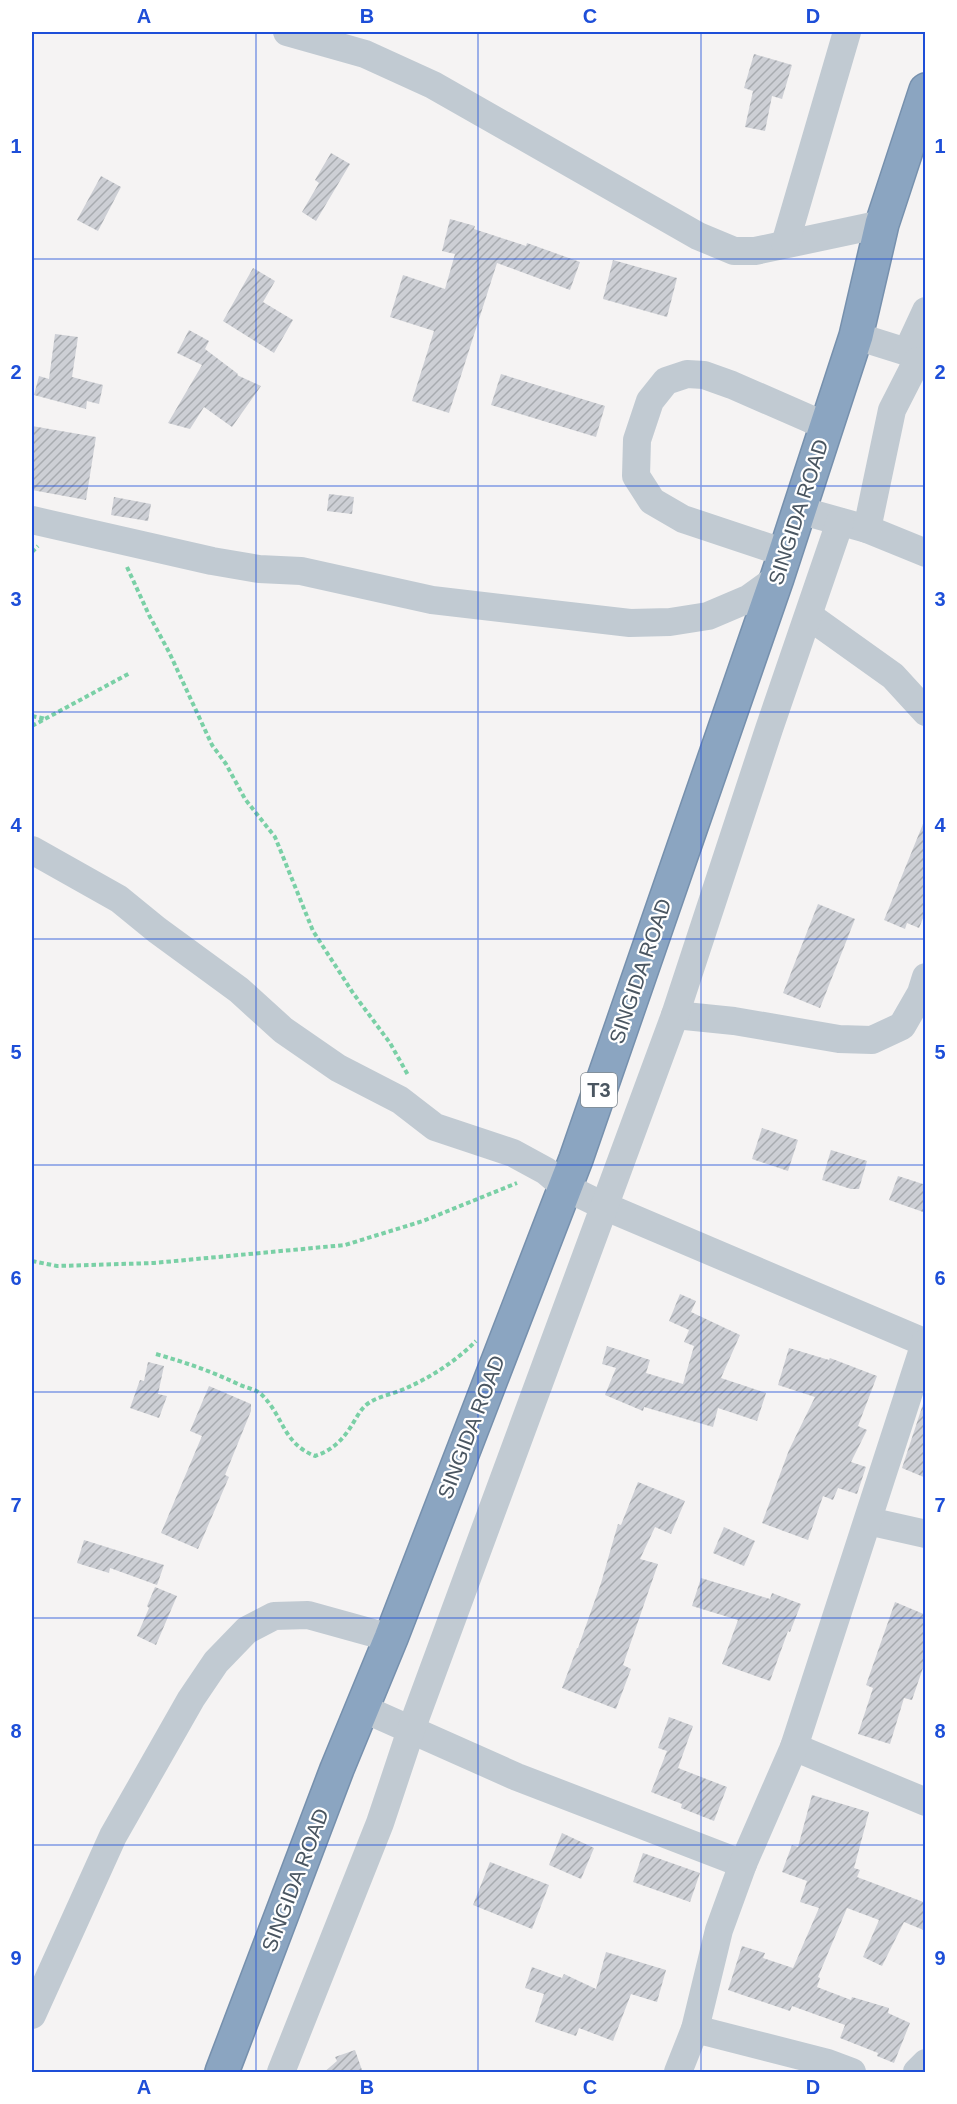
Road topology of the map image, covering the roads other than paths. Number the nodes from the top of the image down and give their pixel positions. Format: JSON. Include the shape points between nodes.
{"nodes":[{"id":1,"x":287,"y":32,"type":"edge"},
{"id":2,"x":847,"y":32,"type":"edge"},
{"id":3,"x":926,"y":90,"type":"edge"},
{"id":4,"x":882,"y":224,"type":"junction"},
{"id":5,"x":785,"y":243,"type":"junction"},
{"id":6,"x":926,"y":311,"type":"edge"},
{"id":7,"x":856,"y":336,"type":"junction"},
{"id":8,"x":916,"y":359,"type":"edge"},
{"id":9,"x":826,"y":426,"type":"junction"},
{"id":10,"x":799,"y":510,"type":"junction"},
{"id":11,"x":32,"y":520,"type":"edge"},
{"id":12,"x":840,"y":522,"type":"junction"},
{"id":13,"x":867,"y":529,"type":"junction"},
{"id":14,"x":926,"y":553,"type":"edge"},
{"id":15,"x":781,"y":565,"type":"junction"},
{"id":16,"x":809,"y":616,"type":"junction"},
{"id":17,"x":926,"y":711,"type":"edge"},
{"id":18,"x":32,"y":850,"type":"edge"},
{"id":19,"x":926,"y":977,"type":"edge"},
{"id":20,"x":675,"y":1015,"type":"junction"},
{"id":21,"x":555,"y":1179,"type":"junction"},
{"id":22,"x":604,"y":1206,"type":"junction"},
{"id":23,"x":925,"y":1343,"type":"edge"},
{"id":24,"x":868,"y":1521,"type":"junction"},
{"id":25,"x":926,"y":1534,"type":"edge"},
{"id":26,"x":390,"y":1638,"type":"junction"},
{"id":27,"x":362,"y":1708,"type":"junction"},
{"id":28,"x":411,"y":1730,"type":"junction"},
{"id":29,"x":794,"y":1747,"type":"junction"},
{"id":30,"x":926,"y":1802,"type":"edge"},
{"id":31,"x":743,"y":1864,"type":"junction"},
{"id":32,"x":32,"y":2015,"type":"edge"},
{"id":33,"x":695,"y":2029,"type":"junction"},
{"id":34,"x":926,"y":2063,"type":"edge"},
{"id":35,"x":222,"y":2073,"type":"edge"},
{"id":36,"x":281,"y":2073,"type":"edge"},
{"id":37,"x":678,"y":2073,"type":"edge"},
{"id":38,"x":852,"y":2073,"type":"edge"},
{"id":39,"x":917,"y":2073,"type":"edge"}],
"edges":[{"from":1,"to":5,"type":"street","via":[[365,54],[433,85],[698,236],[735,251],[755,251]]},
{"from":2,"to":5,"type":"street"},
{"from":3,"to":4,"type":"highway","name":"SINGIDA ROAD","number":"T3"},
{"from":4,"to":5,"type":"street"},
{"from":4,"to":7,"type":"highway","name":"SINGIDA ROAD","number":"T3"},
{"from":6,"to":8,"type":"street"},
{"from":7,"to":8,"type":"street"},
{"from":7,"to":9,"type":"highway","name":"SINGIDA ROAD","number":"T3"},
{"from":8,"to":13,"type":"street","via":[[892,410]]},
{"from":9,"to":10,"type":"highway","name":"SINGIDA ROAD","number":"T3"},
{"from":9,"to":15,"type":"street","via":[[704,375],[687,374],[666,381],[650,401],[638,440],[636,476],[652,501]]},
{"from":10,"to":12,"type":"street"},
{"from":10,"to":15,"type":"highway","name":"SINGIDA ROAD","number":"T3"},
{"from":11,"to":15,"type":"street","via":[[221,562],[301,571],[432,600],[630,623],[708,616],[748,598]]},
{"from":12,"to":13,"type":"street"},
{"from":12,"to":16,"type":"street"},
{"from":13,"to":14,"type":"street"},
{"from":15,"to":21,"type":"highway","name":"SINGIDA ROAD","number":"T3"},
{"from":16,"to":17,"type":"street","via":[[892,676]]},
{"from":16,"to":20,"type":"street"},
{"from":18,"to":21,"type":"street","via":[[119,899],[239,990],[283,1030],[338,1068],[400,1100],[435,1127],[513,1153]]},
{"from":19,"to":20,"type":"street","via":[[902,1026],[872,1040],[839,1039]]},
{"from":20,"to":22,"type":"street"},
{"from":21,"to":22,"type":"street"},
{"from":21,"to":26,"type":"highway","name":"SINGIDA ROAD","number":"T3"},
{"from":22,"to":23,"type":"street"},
{"from":22,"to":28,"type":"street"},
{"from":23,"to":24,"type":"street"},
{"from":24,"to":25,"type":"street"},
{"from":24,"to":29,"type":"street"},
{"from":26,"to":27,"type":"highway","name":"SINGIDA ROAD","number":"T3"},
{"from":26,"to":32,"type":"street","via":[[308,1615],[274,1616],[247,1630],[216,1662],[112,1836]]},
{"from":27,"to":28,"type":"street"},
{"from":27,"to":35,"type":"highway","name":"SINGIDA ROAD","number":"T3"},
{"from":28,"to":31,"type":"street","via":[[517,1778]]},
{"from":28,"to":36,"type":"street","via":[[380,1823]]},
{"from":29,"to":30,"type":"street"},
{"from":29,"to":31,"type":"street"},
{"from":31,"to":33,"type":"street","via":[[714,1947]]},
{"from":33,"to":37,"type":"street"},
{"from":33,"to":38,"type":"street","via":[[828,2063]]},
{"from":34,"to":39,"type":"street"}]}
